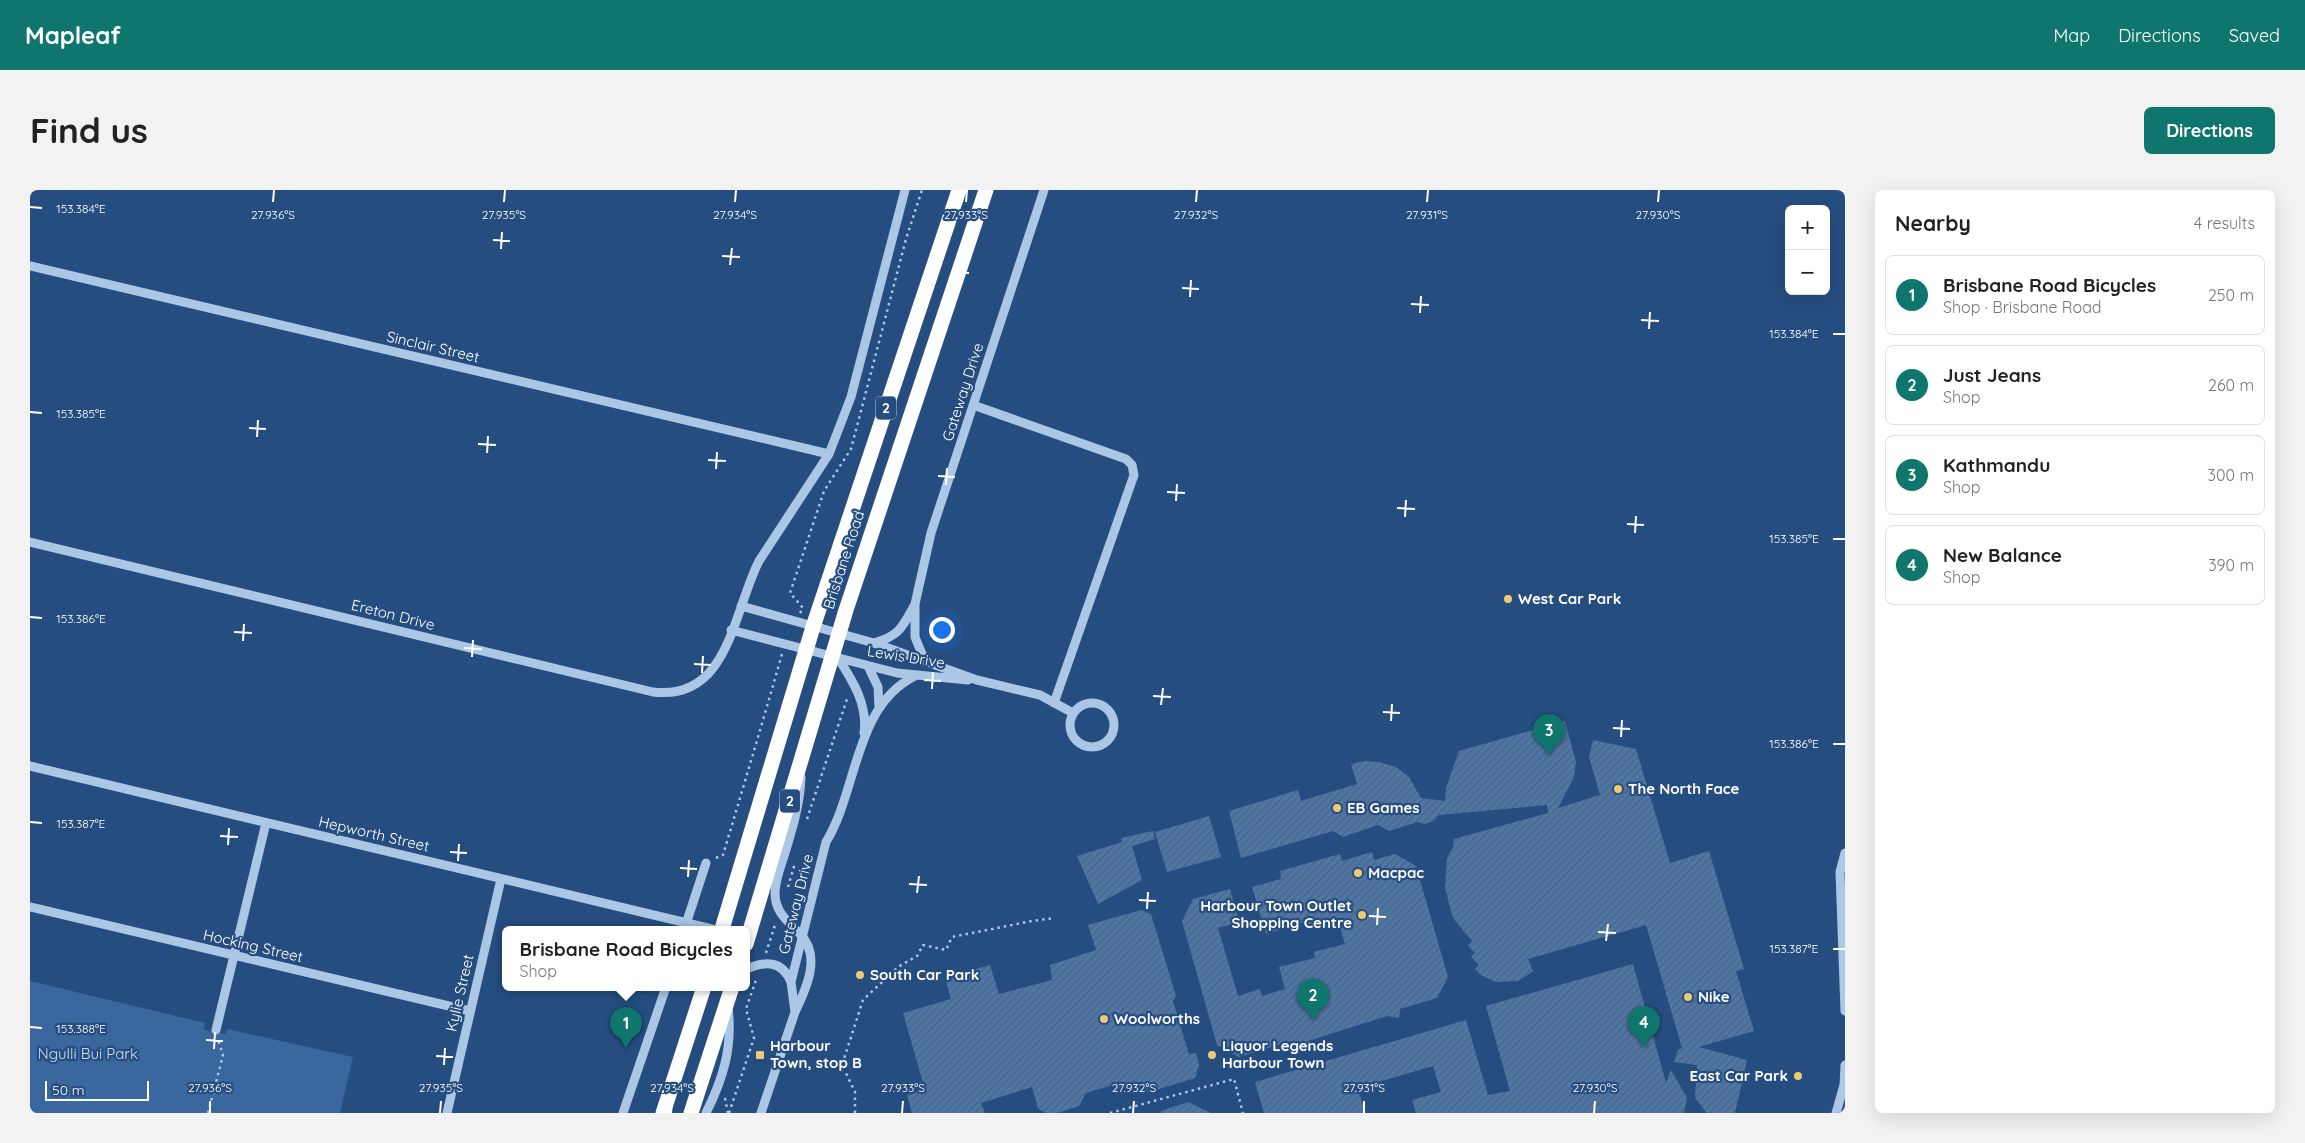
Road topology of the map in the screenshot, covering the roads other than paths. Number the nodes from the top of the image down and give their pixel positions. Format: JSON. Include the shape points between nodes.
{"nodes":[{"id":1,"x":905,"y":190,"type":"edge"},
{"id":2,"x":959,"y":190,"type":"edge"},
{"id":3,"x":986,"y":190,"type":"edge"},
{"id":4,"x":1044,"y":190,"type":"edge"},
{"id":5,"x":30,"y":266,"type":"edge"},
{"id":6,"x":973,"y":405,"type":"junction"},
{"id":7,"x":829,"y":454,"type":"junction"},
{"id":8,"x":30,"y":542,"type":"edge"},
{"id":9,"x":915,"y":604,"type":"junction"},
{"id":10,"x":741,"y":606,"type":"junction"},
{"id":11,"x":813,"y":626,"type":"junction"},
{"id":12,"x":732,"y":630,"type":"junction"},
{"id":13,"x":839,"y":633,"type":"junction"},
{"id":14,"x":874,"y":643,"type":"junction"},
{"id":15,"x":806,"y":650,"type":"junction"},
{"id":16,"x":835,"y":657,"type":"junction"},
{"id":17,"x":924,"y":659,"type":"junction"},
{"id":18,"x":868,"y":666,"type":"junction"},
{"id":19,"x":915,"y":676,"type":"junction"},
{"id":20,"x":977,"y":680,"type":"junction"},
{"id":21,"x":1054,"y":703,"type":"junction"},
{"id":22,"x":879,"y":707,"type":"junction"},
{"id":23,"x":1073,"y":713,"type":"junction"},
{"id":24,"x":863,"y":743,"type":"junction"},
{"id":25,"x":801,"y":764,"type":"junction"},
{"id":26,"x":30,"y":766,"type":"edge"},
{"id":27,"x":266,"y":823,"type":"junction"},
{"id":28,"x":1845,"y":853,"type":"edge"},
{"id":29,"x":706,"y":863,"type":"road end"},
{"id":30,"x":501,"y":879,"type":"junction"},
{"id":31,"x":30,"y":907,"type":"edge"},
{"id":32,"x":686,"y":926,"type":"edge"},
{"id":33,"x":723,"y":926,"type":"edge"},
{"id":34,"x":750,"y":931,"type":"edge"},
{"id":35,"x":802,"y":935,"type":"junction"},
{"id":36,"x":234,"y":956,"type":"junction"},
{"id":37,"x":750,"y":968,"type":"edge"},
{"id":38,"x":791,"y":982,"type":"junction"},
{"id":39,"x":665,"y":991,"type":"edge"},
{"id":40,"x":703,"y":991,"type":"edge"},
{"id":41,"x":731,"y":991,"type":"edge"},
{"id":42,"x":727,"y":1003,"type":"junction"},
{"id":43,"x":470,"y":1011,"type":"junction"},
{"id":44,"x":1845,"y":1011,"type":"edge"},
{"id":45,"x":794,"y":1012,"type":"junction"},
{"id":46,"x":216,"y":1030,"type":"road end"},
{"id":47,"x":1845,"y":1065,"type":"edge"},
{"id":48,"x":447,"y":1113,"type":"edge"},
{"id":49,"x":623,"y":1113,"type":"edge"},
{"id":50,"x":663,"y":1113,"type":"edge"},
{"id":51,"x":691,"y":1113,"type":"edge"},
{"id":52,"x":706,"y":1113,"type":"edge"},
{"id":53,"x":761,"y":1113,"type":"edge"},
{"id":54,"x":1836,"y":1113,"type":"edge"}],
"edges":[{"from":1,"to":7,"type":"street","via":[[851,397]]},
{"from":2,"to":11,"type":"highway","name":"Brisbane Road","number":"2"},
{"from":3,"to":13,"type":"highway","name":"Brisbane Road","number":"2"},
{"from":4,"to":6,"type":"street","name":"Gateway Drive"},
{"from":5,"to":7,"type":"street","name":"Sinclair Street"},
{"from":6,"to":9,"type":"street","name":"Gateway Drive","via":[[931,533]]},
{"from":6,"to":21,"type":"street","via":[[1126,459],[1132,465],[1134,475]]},
{"from":7,"to":10,"type":"street","via":[[759,561]]},
{"from":8,"to":12,"type":"street","name":"Ereton Drive","via":[[653,692],[686,690],[706,678],[720,660]]},
{"from":9,"to":14,"type":"street","name":"Gateway Drive","via":[[896,635]]},
{"from":9,"to":17,"type":"street","name":"Gateway Drive","via":[[915,637]]},
{"from":10,"to":11,"type":"street","name":"Brisbane Road"},
{"from":10,"to":12,"type":"street"},
{"from":11,"to":13,"type":"street","name":"Lewis Drive"},
{"from":11,"to":15,"type":"highway","name":"Brisbane Road","number":"2"},
{"from":12,"to":15,"type":"street"},
{"from":13,"to":14,"type":"street","name":"Lewis Drive"},
{"from":13,"to":16,"type":"highway","name":"Brisbane Road","number":"2"},
{"from":14,"to":17,"type":"street","name":"Lewis Drive"},
{"from":15,"to":16,"type":"street","name":"Lewis Drive"},
{"from":15,"to":33,"type":"highway","name":"Brisbane Road","number":"2"},
{"from":16,"to":18,"type":"street","name":"Lewis Drive"},
{"from":16,"to":24,"type":"street","via":[[857,691],[865,719]]},
{"from":16,"to":25,"type":"highway","name":"Brisbane Road","number":"2"},
{"from":17,"to":20,"type":"street","name":"Lewis Drive"},
{"from":18,"to":19,"type":"street","name":"Lewis Drive"},
{"from":18,"to":22,"type":"street","via":[[878,687]]},
{"from":19,"to":20,"type":"street","name":"Lewis Drive"},
{"from":19,"to":22,"type":"street","name":"Gateway Drive","via":[[900,683]]},
{"from":20,"to":21,"type":"street","name":"Lewis Drive","via":[[1040,695]]},
{"from":21,"to":23,"type":"street","name":"Lewis Drive"},
{"from":22,"to":24,"type":"street","name":"Gateway Drive"},
{"from":23,"to":23,"type":"street","via":[[1083,705],[1102,706],[1112,718],[1113,729],[1109,738],[1097,747],[1082,745],[1070,731]]},
{"from":24,"to":35,"type":"street","name":"Gateway Drive","via":[[834,829],[826,842]]},
{"from":25,"to":34,"type":"highway","name":"Brisbane Road","number":"2"},
{"from":25,"to":35,"type":"street","via":[[797,813],[776,885],[776,903],[779,912]]},
{"from":26,"to":27,"type":"street","name":"Hepworth Street"},
{"from":27,"to":30,"type":"street","name":"Hepworth Street"},
{"from":27,"to":36,"type":"street"},
{"from":28,"to":44,"type":"street","via":[[1840,872]]},
{"from":29,"to":32,"type":"street"},
{"from":30,"to":32,"type":"street","name":"Hepworth Street"},
{"from":30,"to":43,"type":"street","name":"Kylie Street"},
{"from":31,"to":36,"type":"street","name":"Hocking Street"},
{"from":35,"to":38,"type":"street","name":"Gateway Drive"},
{"from":35,"to":45,"type":"street","via":[[811,952],[811,967]]},
{"from":36,"to":43,"type":"street","name":"Hocking Street"},
{"from":36,"to":46,"type":"street"},
{"from":37,"to":38,"type":"street","via":[[762,963],[779,966]]},
{"from":38,"to":45,"type":"street","name":"Gateway Drive"},
{"from":39,"to":49,"type":"street"},
{"from":40,"to":50,"type":"highway"},
{"from":41,"to":42,"type":"highway"},
{"from":42,"to":51,"type":"highway"},
{"from":42,"to":52,"type":"street","via":[[729,1048]]},
{"from":43,"to":48,"type":"street","name":"Kylie Street"},
{"from":45,"to":53,"type":"street","name":"Gateway Drive"},
{"from":47,"to":54,"type":"street","via":[[1844,1085]]}]}
